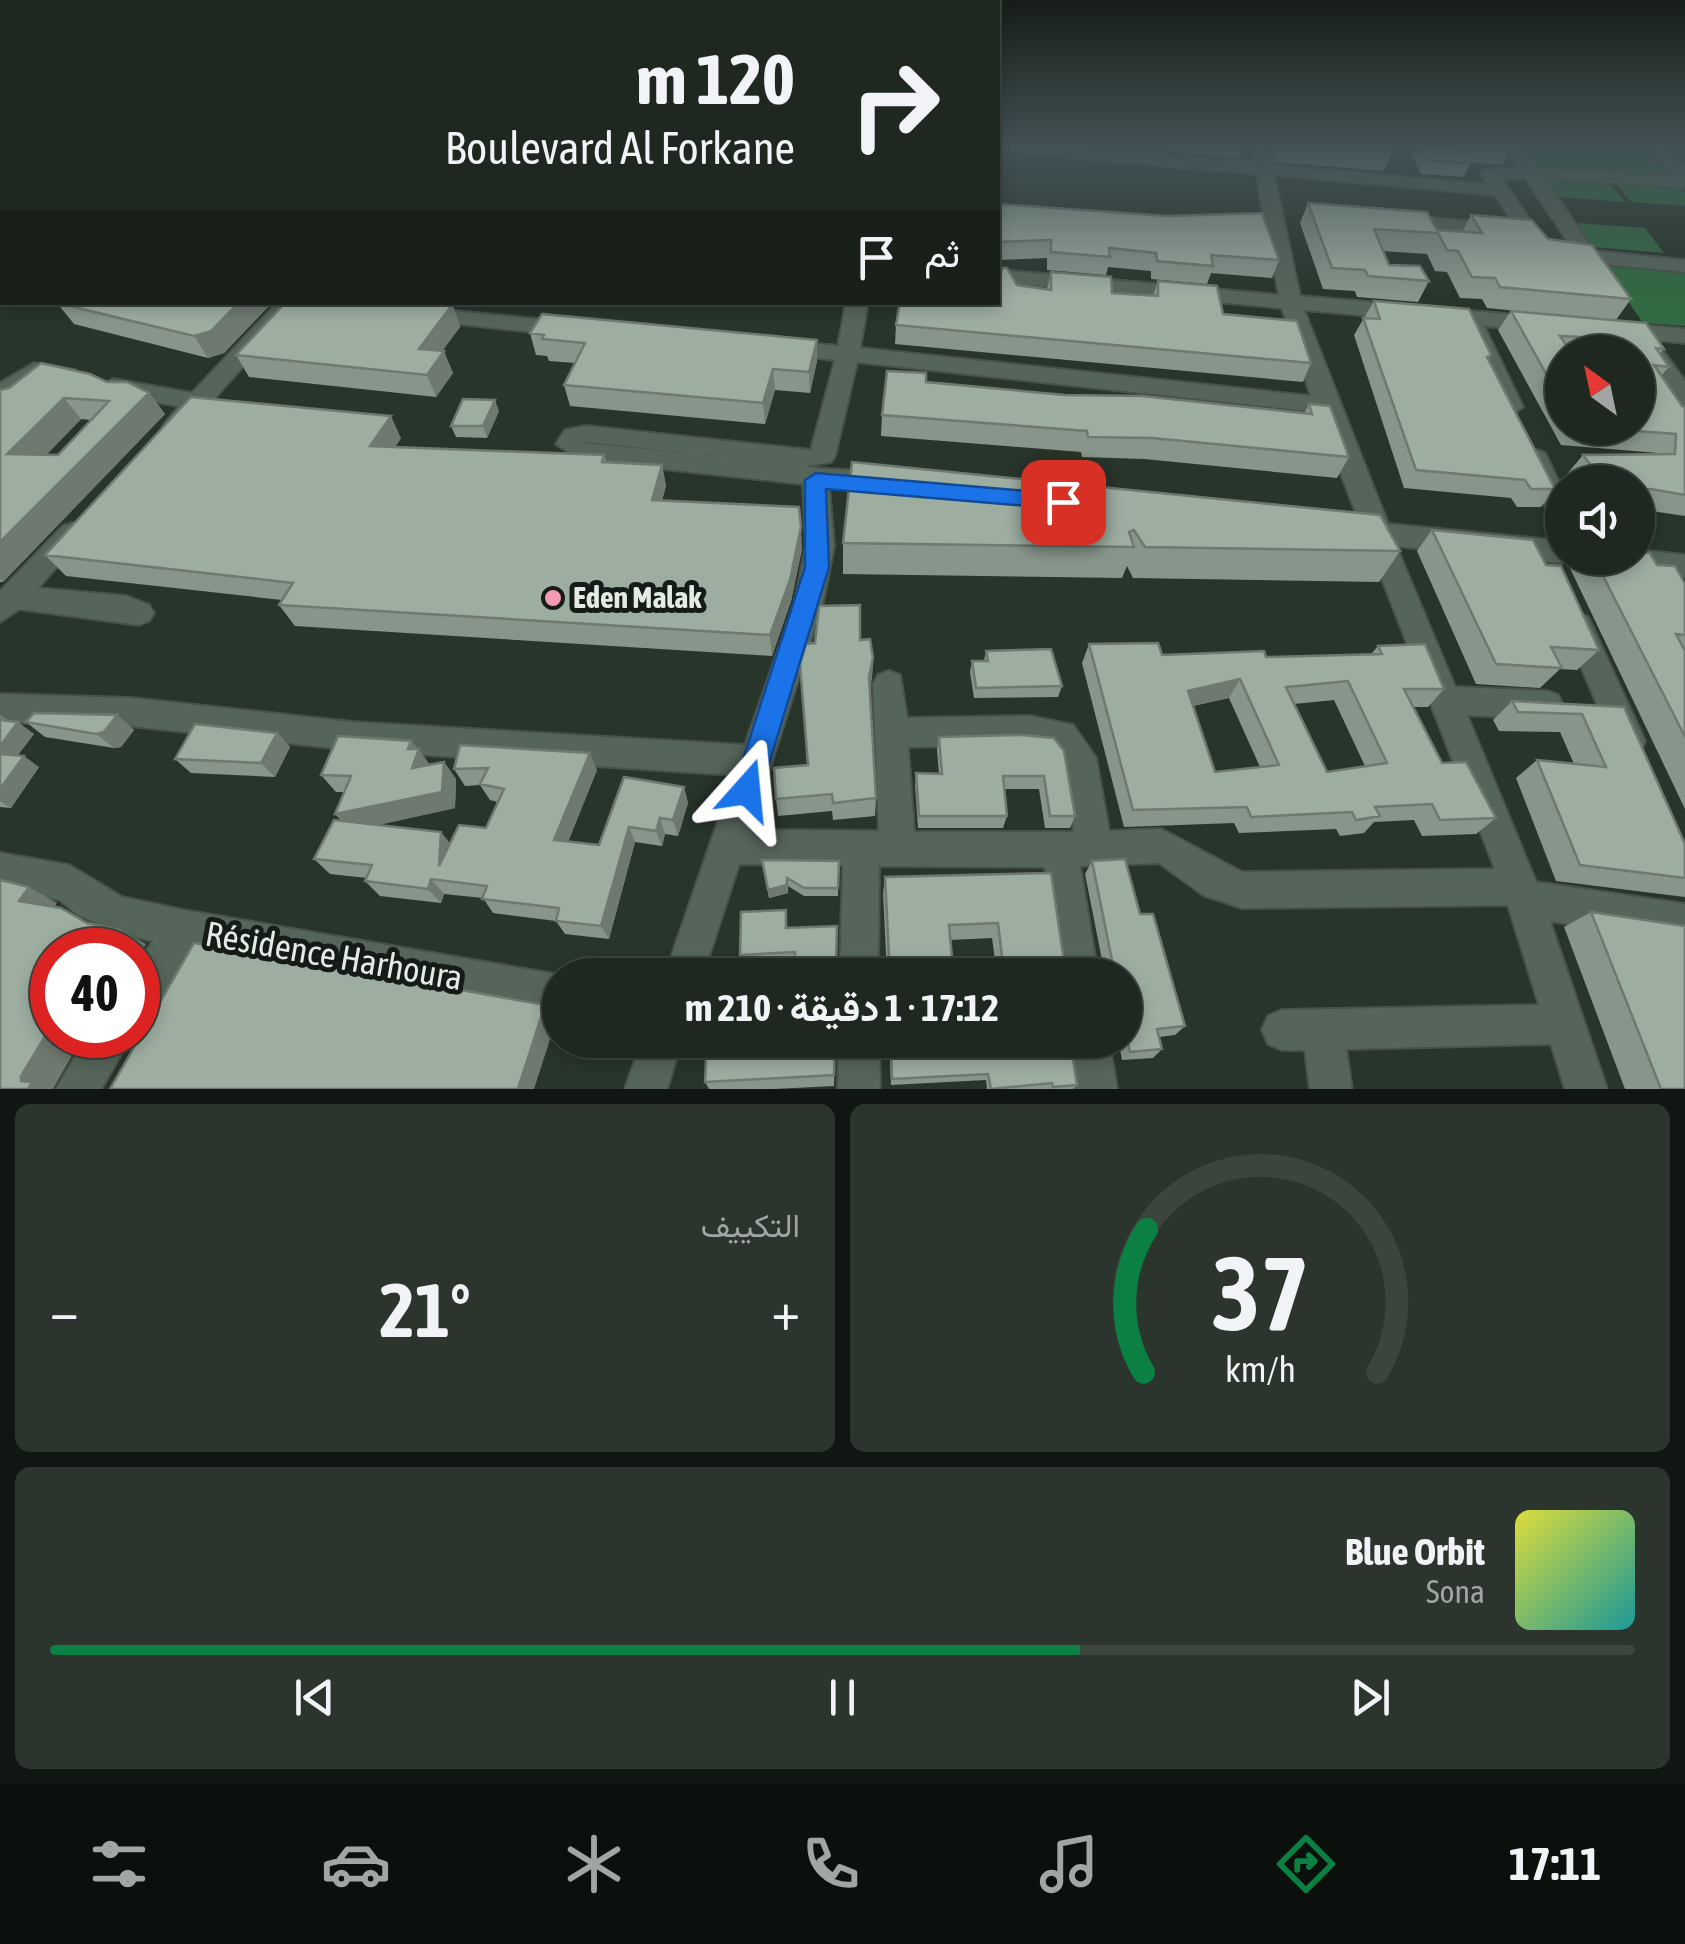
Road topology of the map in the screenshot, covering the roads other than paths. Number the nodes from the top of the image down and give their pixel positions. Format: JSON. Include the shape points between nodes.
{"nodes":[{"id":1,"x":1277,"y":197,"type":"edge"},
{"id":2,"x":1502,"y":197,"type":"edge"},
{"id":3,"x":1547,"y":197,"type":"edge"},
{"id":4,"x":1370,"y":219,"type":"edge"},
{"id":5,"x":1524,"y":231,"type":"junction"},
{"id":6,"x":1588,"y":258,"type":"junction"},
{"id":7,"x":1685,"y":266,"type":"edge"},
{"id":8,"x":1000,"y":276,"type":"edge"},
{"id":9,"x":1291,"y":302,"type":"junction"},
{"id":10,"x":287,"y":305,"type":"edge"},
{"id":11,"x":558,"y":305,"type":"edge"},
{"id":12,"x":856,"y":305,"type":"edge"},
{"id":13,"x":398,"y":312,"type":"edge"},
{"id":14,"x":1470,"y":318,"type":"junction"},
{"id":15,"x":1563,"y":326,"type":"edge"},
{"id":16,"x":547,"y":327,"type":"junction"},
{"id":17,"x":1600,"y":329,"type":"edge"},
{"id":18,"x":584,"y":330,"type":"edge"},
{"id":19,"x":1637,"y":332,"type":"junction"},
{"id":20,"x":1685,"y":336,"type":"edge"},
{"id":21,"x":753,"y":345,"type":"edge"},
{"id":22,"x":846,"y":353,"type":"junction"},
{"id":23,"x":0,"y":394,"type":"edge"},
{"id":24,"x":1685,"y":398,"type":"edge"},
{"id":25,"x":196,"y":402,"type":"junction"},
{"id":26,"x":1326,"y":405,"type":"junction"},
{"id":27,"x":234,"y":406,"type":"edge"},
{"id":28,"x":157,"y":444,"type":"edge"},
{"id":29,"x":819,"y":468,"type":"junction"},
{"id":30,"x":909,"y":478,"type":"edge"},
{"id":31,"x":1545,"y":480,"type":"edge"},
{"id":32,"x":91,"y":514,"type":"edge"},
{"id":33,"x":1357,"y":522,"type":"junction"},
{"id":34,"x":1545,"y":545,"type":"edge"},
{"id":35,"x":1685,"y":550,"type":"edge"},
{"id":36,"x":1660,"y":558,"type":"edge"},
{"id":37,"x":1561,"y":575,"type":"edge"},
{"id":38,"x":1676,"y":596,"type":"edge"},
{"id":39,"x":6,"y":604,"type":"edge"},
{"id":40,"x":138,"y":613,"type":"dead end"},
{"id":41,"x":889,"y":684,"type":"dead end"},
{"id":42,"x":1443,"y":700,"type":"junction"},
{"id":43,"x":0,"y":708,"type":"edge"},
{"id":44,"x":1615,"y":709,"type":"junction"},
{"id":45,"x":892,"y":733,"type":"junction"},
{"id":46,"x":756,"y":762,"type":"junction"},
{"id":47,"x":1638,"y":763,"type":"edge"},
{"id":48,"x":728,"y":847,"type":"junction"},
{"id":49,"x":879,"y":850,"type":"junction"},
{"id":50,"x":1078,"y":850,"type":"junction"},
{"id":51,"x":0,"y":871,"type":"edge"},
{"id":52,"x":1522,"y":893,"type":"junction"},
{"id":53,"x":1685,"y":923,"type":"edge"},
{"id":54,"x":182,"y":929,"type":"junction"},
{"id":55,"x":690,"y":958,"type":"edge"},
{"id":56,"x":862,"y":958,"type":"edge"},
{"id":57,"x":1079,"y":958,"type":"edge"},
{"id":58,"x":160,"y":963,"type":"edge"},
{"id":59,"x":542,"y":993,"type":"edge"},
{"id":60,"x":1565,"y":1024,"type":"junction"},
{"id":61,"x":1282,"y":1030,"type":"dead end"},
{"id":62,"x":1323,"y":1030,"type":"junction"},
{"id":63,"x":97,"y":1058,"type":"edge"},
{"id":64,"x":656,"y":1058,"type":"edge"},
{"id":65,"x":859,"y":1058,"type":"edge"},
{"id":66,"x":1091,"y":1058,"type":"edge"},
{"id":67,"x":76,"y":1089,"type":"edge"},
{"id":68,"x":646,"y":1089,"type":"edge"},
{"id":69,"x":859,"y":1089,"type":"edge"},
{"id":70,"x":1096,"y":1089,"type":"edge"},
{"id":71,"x":1331,"y":1089,"type":"edge"},
{"id":72,"x":1586,"y":1089,"type":"edge"}],
"edges":[{"from":1,"to":9,"type":"street"},
{"from":2,"to":5,"type":"street"},
{"from":3,"to":6,"type":"street"},
{"from":4,"to":5,"type":"street"},
{"from":5,"to":6,"type":"street","via":[[1542,252]]},
{"from":6,"to":7,"type":"street"},
{"from":6,"to":19,"type":"street"},
{"from":8,"to":9,"type":"street"},
{"from":9,"to":14,"type":"street"},
{"from":9,"to":26,"type":"street"},
{"from":10,"to":25,"type":"street"},
{"from":11,"to":16,"type":"street"},
{"from":12,"to":22,"type":"street"},
{"from":13,"to":16,"type":"street"},
{"from":14,"to":15,"type":"street"},
{"from":14,"to":31,"type":"street"},
{"from":16,"to":18,"type":"street"},
{"from":17,"to":19,"type":"street"},
{"from":19,"to":20,"type":"street"},
{"from":19,"to":24,"type":"street"},
{"from":21,"to":22,"type":"street"},
{"from":22,"to":26,"type":"street"},
{"from":22,"to":29,"type":"street"},
{"from":23,"to":25,"type":"street","via":[[41,369]]},
{"from":25,"to":27,"type":"street"},
{"from":25,"to":28,"type":"street"},
{"from":26,"to":33,"type":"street"},
{"from":29,"to":29,"type":"street","via":[[586,434],[568,444],[581,451]]},
{"from":29,"to":30,"type":"street"},
{"from":29,"to":46,"type":"street","via":[[817,567]]},
{"from":32,"to":39,"type":"street"},
{"from":33,"to":34,"type":"street"},
{"from":33,"to":42,"type":"street"},
{"from":35,"to":36,"type":"street"},
{"from":36,"to":38,"type":"street"},
{"from":37,"to":44,"type":"street"},
{"from":39,"to":40,"type":"street"},
{"from":41,"to":45,"type":"street"},
{"from":42,"to":44,"type":"street"},
{"from":42,"to":52,"type":"street"},
{"from":43,"to":46,"type":"street","via":[[131,712],[352,736]]},
{"from":44,"to":47,"type":"street"},
{"from":45,"to":49,"type":"street"},
{"from":45,"to":50,"type":"street","via":[[1030,730],[1062,736],[1079,758]]},
{"from":46,"to":48,"type":"street"},
{"from":48,"to":49,"type":"street"},
{"from":48,"to":55,"type":"street"},
{"from":49,"to":50,"type":"street"},
{"from":49,"to":56,"type":"street"},
{"from":50,"to":52,"type":"street","via":[[1161,846],[1216,882],[1242,890]]},
{"from":50,"to":57,"type":"street"},
{"from":51,"to":54,"type":"street","name":"Résidence Harhoura","via":[[69,883],[121,915]]},
{"from":52,"to":53,"type":"street"},
{"from":52,"to":60,"type":"street"},
{"from":54,"to":58,"type":"street"},
{"from":54,"to":59,"type":"street","name":"Résidence Harhoura"},
{"from":60,"to":62,"type":"street"},
{"from":60,"to":72,"type":"street"},
{"from":61,"to":62,"type":"street"},
{"from":62,"to":71,"type":"street"},
{"from":63,"to":67,"type":"street"},
{"from":64,"to":68,"type":"street"},
{"from":65,"to":69,"type":"street"},
{"from":66,"to":70,"type":"street"}]}
